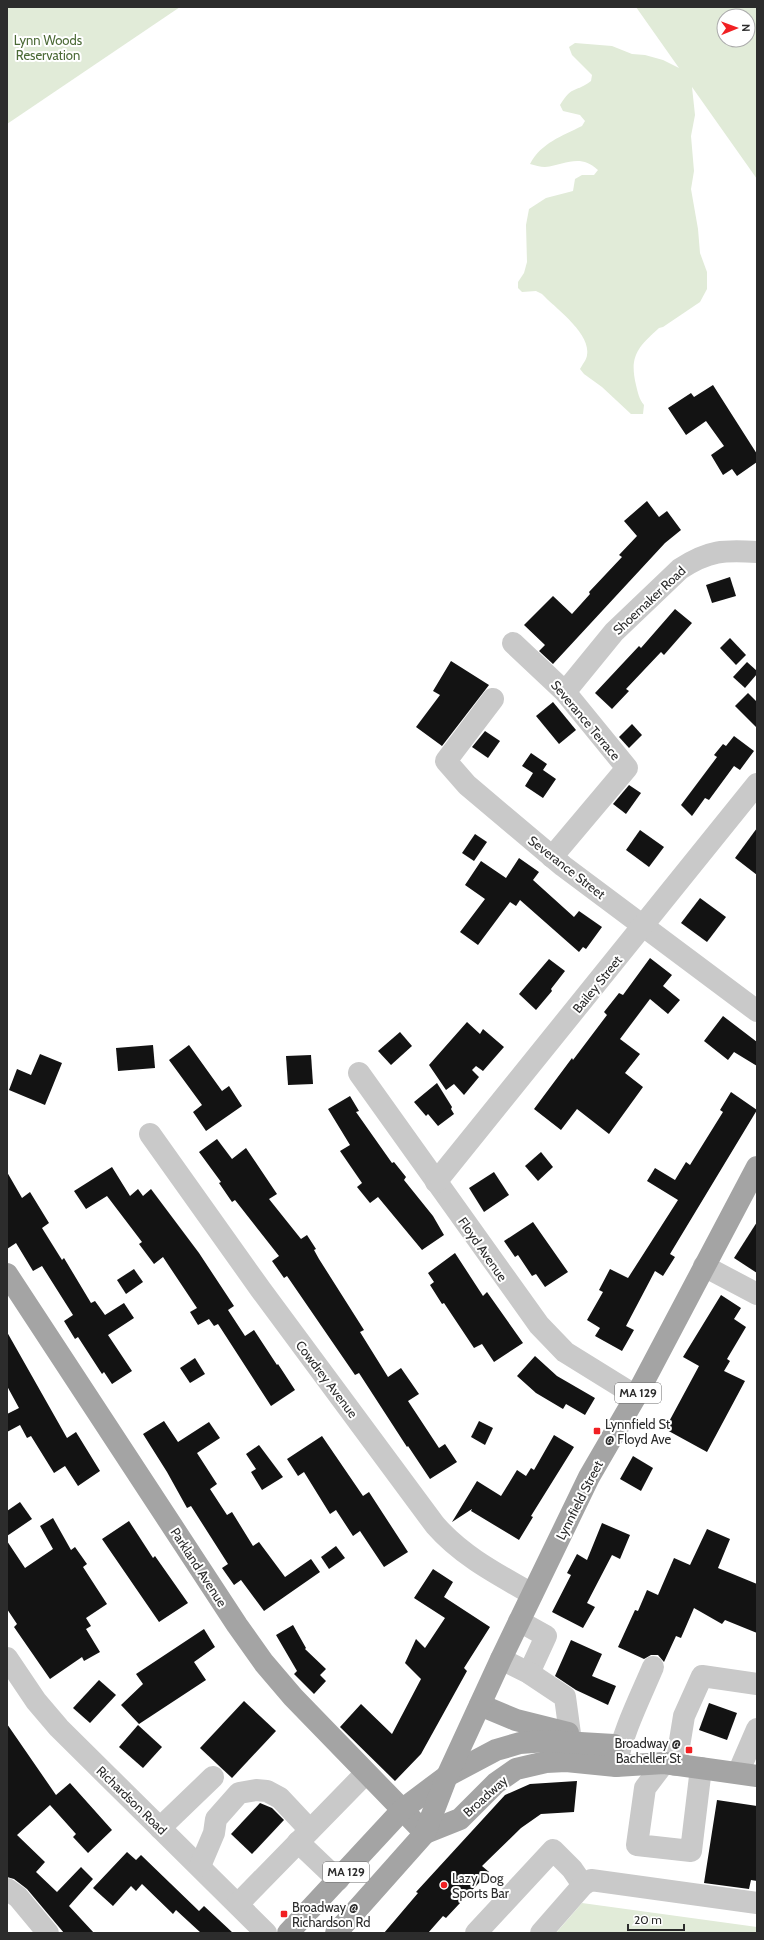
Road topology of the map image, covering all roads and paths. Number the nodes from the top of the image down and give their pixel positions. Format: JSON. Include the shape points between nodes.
{"nodes":[{"id":1,"x":757,"y":552,"type":"edge"},
{"id":2,"x":513,"y":643,"type":"dead end"},
{"id":3,"x":565,"y":692,"type":"junction"},
{"id":4,"x":493,"y":699,"type":"dead end"},
{"id":5,"x":757,"y":784,"type":"edge"},
{"id":6,"x":552,"y":857,"type":"junction"},
{"id":7,"x":644,"y":926,"type":"junction"},
{"id":8,"x":757,"y":1011,"type":"edge"},
{"id":9,"x":359,"y":1073,"type":"dead end"},
{"id":10,"x":150,"y":1134,"type":"dead end"},
{"id":11,"x":756,"y":1172,"type":"edge"},
{"id":12,"x":436,"y":1182,"type":"junction"},
{"id":13,"x":704,"y":1266,"type":"junction"},
{"id":14,"x":7,"y":1274,"type":"edge"},
{"id":15,"x":757,"y":1294,"type":"edge"},
{"id":16,"x":636,"y":1396,"type":"junction"},
{"id":17,"x":532,"y":1594,"type":"junction"},
{"id":18,"x":519,"y":1621,"type":"junction"},
{"id":19,"x":7,"y":1658,"type":"edge"},
{"id":20,"x":501,"y":1659,"type":"junction"},
{"id":21,"x":653,"y":1668,"type":"dead end"},
{"id":22,"x":529,"y":1673,"type":"junction"},
{"id":23,"x":757,"y":1684,"type":"edge"},
{"id":24,"x":480,"y":1704,"type":"junction"},
{"id":25,"x":757,"y":1729,"type":"edge"},
{"id":26,"x":570,"y":1734,"type":"junction"},
{"id":27,"x":617,"y":1752,"type":"junction"},
{"id":28,"x":670,"y":1764,"type":"junction"},
{"id":29,"x":701,"y":1768,"type":"junction"},
{"id":30,"x":365,"y":1774,"type":"junction"},
{"id":31,"x":748,"y":1774,"type":"edge"},
{"id":32,"x":446,"y":1776,"type":"junction"},
{"id":33,"x":214,"y":1777,"type":"dead end"},
{"id":34,"x":403,"y":1809,"type":"junction"},
{"id":35,"x":160,"y":1828,"type":"junction"},
{"id":36,"x":425,"y":1833,"type":"junction"},
{"id":37,"x":304,"y":1836,"type":"junction"},
{"id":38,"x":200,"y":1866,"type":"junction"},
{"id":39,"x":338,"y":1880,"type":"junction"},
{"id":40,"x":583,"y":1885,"type":"junction"},
{"id":41,"x":7,"y":1889,"type":"edge"},
{"id":42,"x":757,"y":1903,"type":"edge"},
{"id":43,"x":238,"y":1904,"type":"junction"},
{"id":44,"x":48,"y":1933,"type":"edge"},
{"id":45,"x":266,"y":1933,"type":"edge"},
{"id":46,"x":288,"y":1933,"type":"edge"},
{"id":47,"x":336,"y":1933,"type":"edge"},
{"id":48,"x":476,"y":1933,"type":"edge"},
{"id":49,"x":540,"y":1933,"type":"edge"}],
"edges":[{"from":1,"to":3,"type":"street","name":"Shoemaker Road","via":[[719,551],[680,569],[614,632]]},
{"from":2,"to":3,"type":"street","name":"Severance Terrace"},
{"from":3,"to":6,"type":"street","name":"Severance Terrace","via":[[627,768]]},
{"from":4,"to":6,"type":"street","name":"Severance Street","via":[[446,761],[467,786]]},
{"from":5,"to":7,"type":"street","name":"Bailey Street"},
{"from":6,"to":7,"type":"street","name":"Severance Street"},
{"from":7,"to":8,"type":"street","name":"Severance Street"},
{"from":7,"to":12,"type":"street","name":"Bailey Street"},
{"from":9,"to":12,"type":"street","name":"Floyd Avenue"},
{"from":10,"to":17,"type":"street","name":"Cowdrey Avenue","via":[[261,1290],[435,1525],[457,1548],[488,1570]]},
{"from":11,"to":13,"type":"main road","name":"Lynnfield Street","number":"MA 129"},
{"from":12,"to":16,"type":"street","name":"Floyd Avenue","via":[[552,1340],[565,1352]]},
{"from":13,"to":15,"type":"street"},
{"from":13,"to":16,"type":"main road","name":"Lynnfield Street","number":"MA 129"},
{"from":14,"to":30,"type":"main road","name":"Parkland Avenue","via":[[248,1640],[292,1697]]},
{"from":16,"to":17,"type":"main road","name":"Lynnfield Street","number":"MA 129","via":[[589,1477]]},
{"from":17,"to":18,"type":"main road","name":"Lynnfield Street","number":"MA 129"},
{"from":18,"to":20,"type":"main road","name":"Lynnfield Street","number":"MA 129"},
{"from":18,"to":22,"type":"street","via":[[546,1636]]},
{"from":19,"to":35,"type":"street","name":"Richardson Road","via":[[47,1715]]},
{"from":20,"to":22,"type":"street"},
{"from":20,"to":24,"type":"main road","name":"Lynnfield Street","number":"MA 129"},
{"from":21,"to":27,"type":"street"},
{"from":22,"to":26,"type":"street","via":[[565,1697]]},
{"from":23,"to":28,"type":"street","via":[[702,1676],[684,1716]]},
{"from":24,"to":26,"type":"main road","name":"Broadway","via":[[516,1720]]},
{"from":24,"to":32,"type":"main road","name":"Lynnfield Street","number":"MA 129"},
{"from":25,"to":31,"type":"street"},
{"from":26,"to":27,"type":"main road","name":"Broadway"},
{"from":27,"to":28,"type":"main road","name":"Broadway"},
{"from":27,"to":32,"type":"main road","name":"Broadway","via":[[546,1741],[520,1743],[496,1750]]},
{"from":27,"to":36,"type":"main road","name":"Broadway","via":[[516,1769],[496,1782],[460,1819]]},
{"from":28,"to":29,"type":"main road","name":"Broadway"},
{"from":28,"to":29,"type":"street","via":[[645,1788],[637,1845],[691,1852]]},
{"from":29,"to":31,"type":"main road","name":"Broadway"},
{"from":30,"to":34,"type":"main road","name":"Parkland Avenue"},
{"from":30,"to":37,"type":"street"},
{"from":32,"to":34,"type":"main road","name":"Broadway","number":"MA 129"},
{"from":32,"to":36,"type":"main road","name":"Broadway","number":"MA 129"},
{"from":33,"to":35,"type":"street"},
{"from":34,"to":36,"type":"main road","name":"Parkland Avenue"},
{"from":34,"to":39,"type":"main road","name":"Broadway","number":"MA 129"},
{"from":35,"to":38,"type":"street","name":"Richardson Road"},
{"from":36,"to":47,"type":"main road","name":"Broadway","number":"MA 129"},
{"from":37,"to":38,"type":"street","via":[[280,1798],[267,1791],[239,1793],[216,1819],[214,1833]]},
{"from":37,"to":39,"type":"street"},
{"from":37,"to":43,"type":"street"},
{"from":38,"to":43,"type":"street","name":"Richardson Road"},
{"from":39,"to":46,"type":"main road","name":"Broadway","number":"MA 129"},
{"from":40,"to":42,"type":"street","via":[[591,1880],[603,1881]]},
{"from":40,"to":48,"type":"street","via":[[572,1869],[553,1850]]},
{"from":40,"to":49,"type":"street"},
{"from":41,"to":44,"type":"street","via":[[18,1897]]},
{"from":43,"to":45,"type":"street","name":"Richardson Road"}]}
